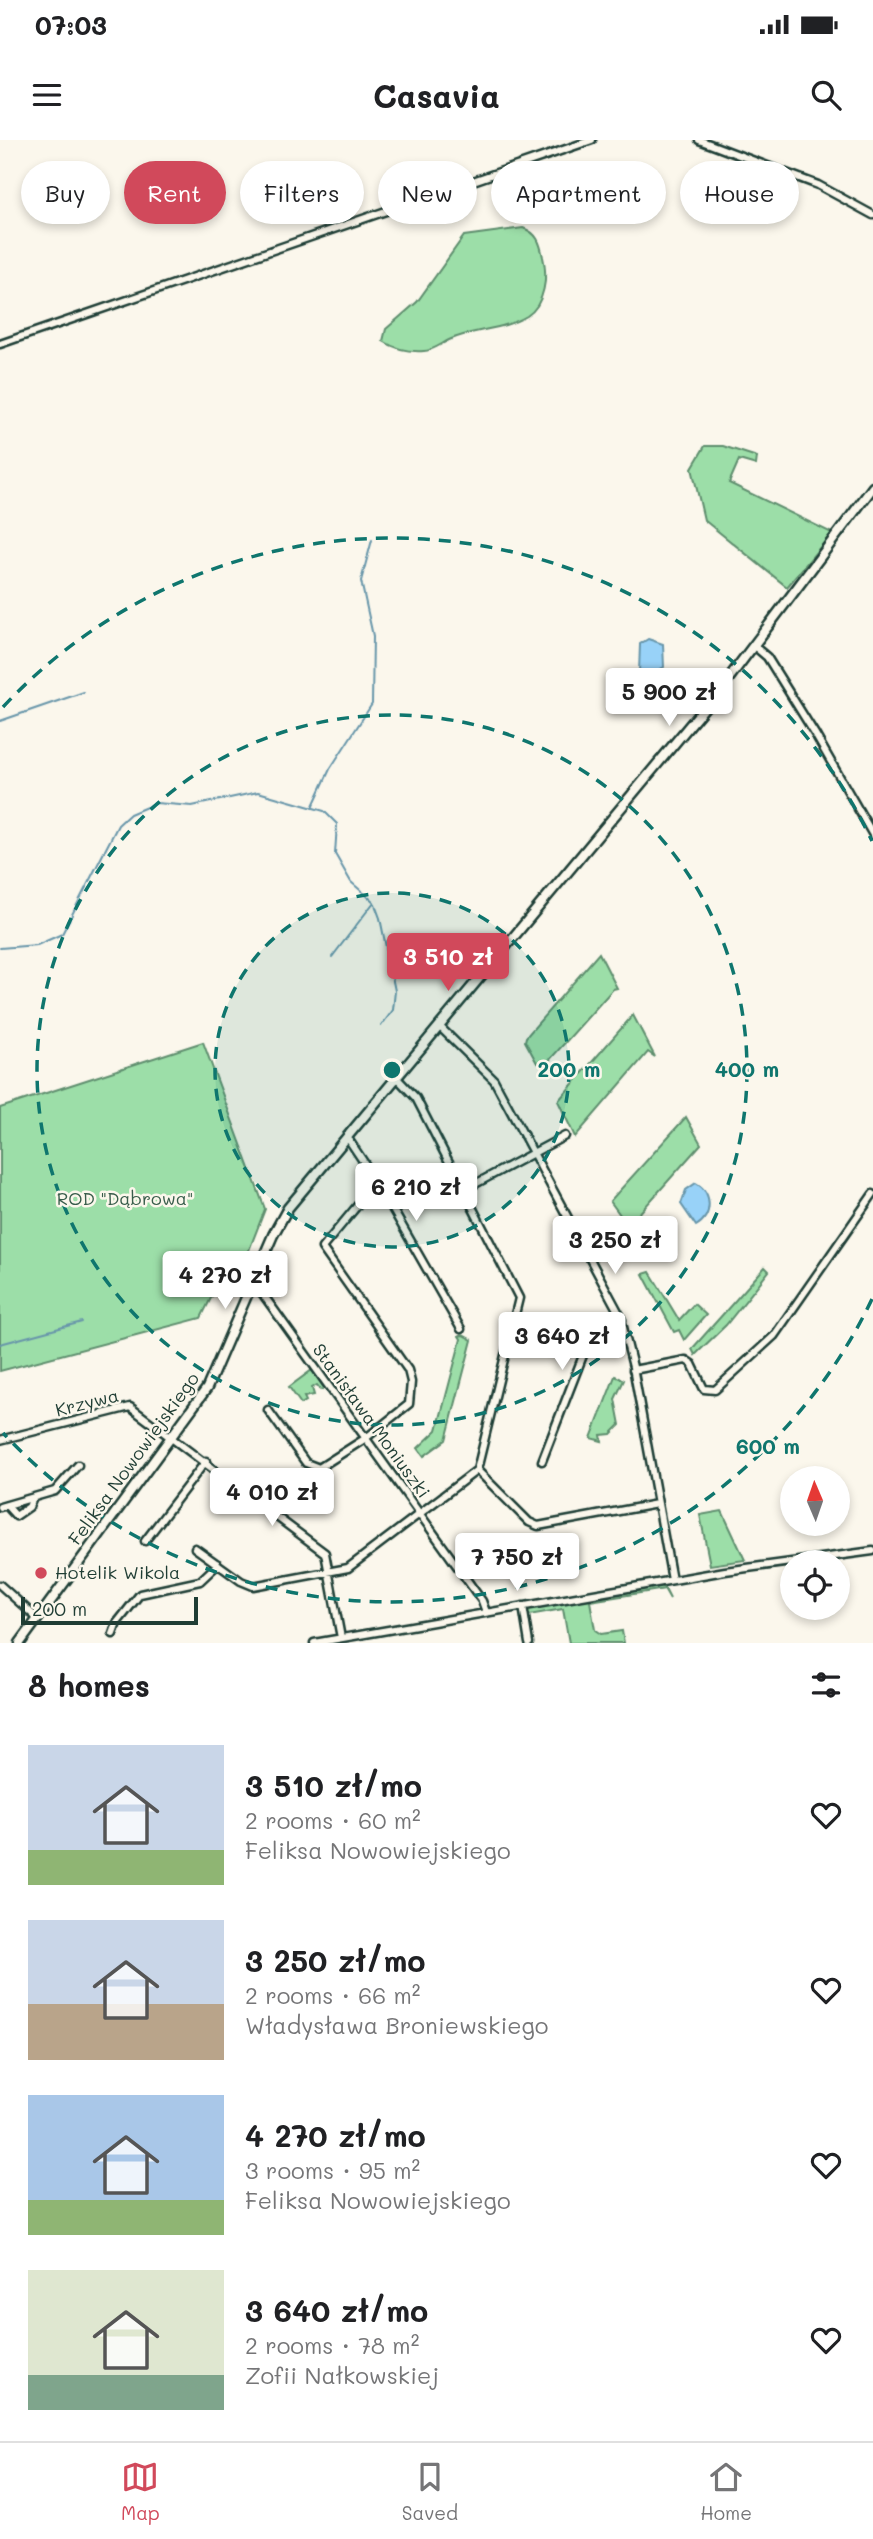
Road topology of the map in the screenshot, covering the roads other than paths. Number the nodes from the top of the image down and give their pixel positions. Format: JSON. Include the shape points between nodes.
{"nodes":[{"id":1,"x":592,"y":140,"type":"edge"},
{"id":2,"x":699,"y":140,"type":"edge"},
{"id":3,"x":873,"y":215,"type":"edge"},
{"id":4,"x":0,"y":344,"type":"edge"},
{"id":5,"x":873,"y":486,"type":"edge"},
{"id":6,"x":754,"y":646,"type":"junction"},
{"id":7,"x":873,"y":835,"type":"edge"},
{"id":8,"x":439,"y":1026,"type":"junction"},
{"id":9,"x":397,"y":1077,"type":"junction"},
{"id":10,"x":347,"y":1136,"type":"junction"},
{"id":11,"x":565,"y":1136,"type":"dead end"},
{"id":12,"x":534,"y":1153,"type":"junction"},
{"id":13,"x":377,"y":1182,"type":"junction"},
{"id":14,"x":464,"y":1190,"type":"junction"},
{"id":15,"x":873,"y":1194,"type":"edge"},
{"id":16,"x":251,"y":1286,"type":"junction"},
{"id":17,"x":622,"y":1320,"type":"junction"},
{"id":18,"x":461,"y":1329,"type":"dead end"},
{"id":19,"x":633,"y":1370,"type":"junction"},
{"id":20,"x":268,"y":1410,"type":"dead end"},
{"id":21,"x":173,"y":1436,"type":"junction"},
{"id":22,"x":366,"y":1438,"type":"junction"},
{"id":23,"x":0,"y":1440,"type":"edge"},
{"id":24,"x":206,"y":1461,"type":"junction"},
{"id":25,"x":542,"y":1461,"type":"dead end"},
{"id":26,"x":78,"y":1465,"type":"dead end"},
{"id":27,"x":477,"y":1470,"type":"junction"},
{"id":28,"x":33,"y":1497,"type":"junction"},
{"id":29,"x":657,"y":1504,"type":"junction"},
{"id":30,"x":3,"y":1506,"type":"edge"},
{"id":31,"x":419,"y":1512,"type":"junction"},
{"id":32,"x":145,"y":1541,"type":"dead end"},
{"id":33,"x":195,"y":1548,"type":"dead end"},
{"id":34,"x":873,"y":1551,"type":"edge"},
{"id":35,"x":218,"y":1564,"type":"junction"},
{"id":36,"x":330,"y":1573,"type":"junction"},
{"id":37,"x":672,"y":1580,"type":"junction"},
{"id":38,"x":0,"y":1585,"type":"edge"},
{"id":39,"x":523,"y":1606,"type":"junction"},
{"id":40,"x":486,"y":1612,"type":"junction"},
{"id":41,"x":38,"y":1619,"type":"junction"},
{"id":42,"x":113,"y":1634,"type":"dead end"},
{"id":43,"x":341,"y":1638,"type":"junction"},
{"id":44,"x":20,"y":1643,"type":"edge"},
{"id":45,"x":314,"y":1643,"type":"edge"},
{"id":46,"x":529,"y":1643,"type":"edge"}],
"edges":[{"from":1,"to":4,"type":"street"},
{"from":2,"to":3,"type":"street","via":[[818,185]]},
{"from":5,"to":6,"type":"street","name":"Feliksa Nowowiejskiego"},
{"from":6,"to":7,"type":"street","via":[[767,657]]},
{"from":6,"to":8,"type":"street","name":"Feliksa Nowowiejskiego"},
{"from":8,"to":9,"type":"street","name":"Feliksa Nowowiejskiego"},
{"from":8,"to":12,"type":"street","via":[[486,1070]]},
{"from":9,"to":10,"type":"street","name":"Feliksa Nowowiejskiego"},
{"from":9,"to":14,"type":"street","via":[[414,1094]]},
{"from":10,"to":13,"type":"street"},
{"from":10,"to":16,"type":"street","name":"Feliksa Nowowiejskiego","via":[[288,1208]]},
{"from":11,"to":12,"type":"street"},
{"from":12,"to":14,"type":"street"},
{"from":12,"to":17,"type":"street"},
{"from":13,"to":18,"type":"street"},
{"from":13,"to":22,"type":"street","via":[[322,1247],[411,1375],[407,1406]]},
{"from":14,"to":27,"type":"street","via":[[519,1301]]},
{"from":15,"to":19,"type":"street","via":[[774,1336],[715,1390],[704,1389],[686,1360]]},
{"from":16,"to":21,"type":"street","name":"Feliksa Nowowiejskiego","via":[[215,1372]]},
{"from":16,"to":22,"type":"street","name":"Stanisława Moniuszki","via":[[262,1293]]},
{"from":17,"to":19,"type":"street"},
{"from":17,"to":25,"type":"street","via":[[589,1340]]},
{"from":19,"to":29,"type":"street"},
{"from":20,"to":22,"type":"street","via":[[306,1463],[315,1468],[326,1466]]},
{"from":21,"to":23,"type":"street","name":"Krzywa","via":[[126,1406]]},
{"from":21,"to":24,"type":"street","name":"Krzywa"},
{"from":21,"to":41,"type":"street","name":"Feliksa Nowowiejskiego"},
{"from":22,"to":31,"type":"street","name":"Stanisława Moniuszki"},
{"from":24,"to":32,"type":"street"},
{"from":24,"to":36,"type":"street","name":"Krzywa","via":[[324,1551]]},
{"from":26,"to":28,"type":"street","via":[[55,1491]]},
{"from":27,"to":29,"type":"street","via":[[538,1526]]},
{"from":27,"to":31,"type":"street"},
{"from":28,"to":30,"type":"street"},
{"from":28,"to":30,"type":"street","via":[[29,1507],[16,1516]]},
{"from":29,"to":37,"type":"street"},
{"from":31,"to":36,"type":"street","via":[[348,1568]]},
{"from":31,"to":40,"type":"street","name":"Stanisława Moniuszki"},
{"from":33,"to":35,"type":"street"},
{"from":34,"to":37,"type":"street"},
{"from":35,"to":36,"type":"street","via":[[253,1586]]},
{"from":35,"to":42,"type":"street","via":[[200,1581],[138,1595]]},
{"from":36,"to":43,"type":"street","name":"Krzywa"},
{"from":37,"to":39,"type":"street"},
{"from":38,"to":41,"type":"street"},
{"from":39,"to":40,"type":"street"},
{"from":39,"to":46,"type":"street"},
{"from":40,"to":43,"type":"street"},
{"from":41,"to":44,"type":"street","name":"Feliksa Nowowiejskiego"},
{"from":43,"to":45,"type":"street"}]}
